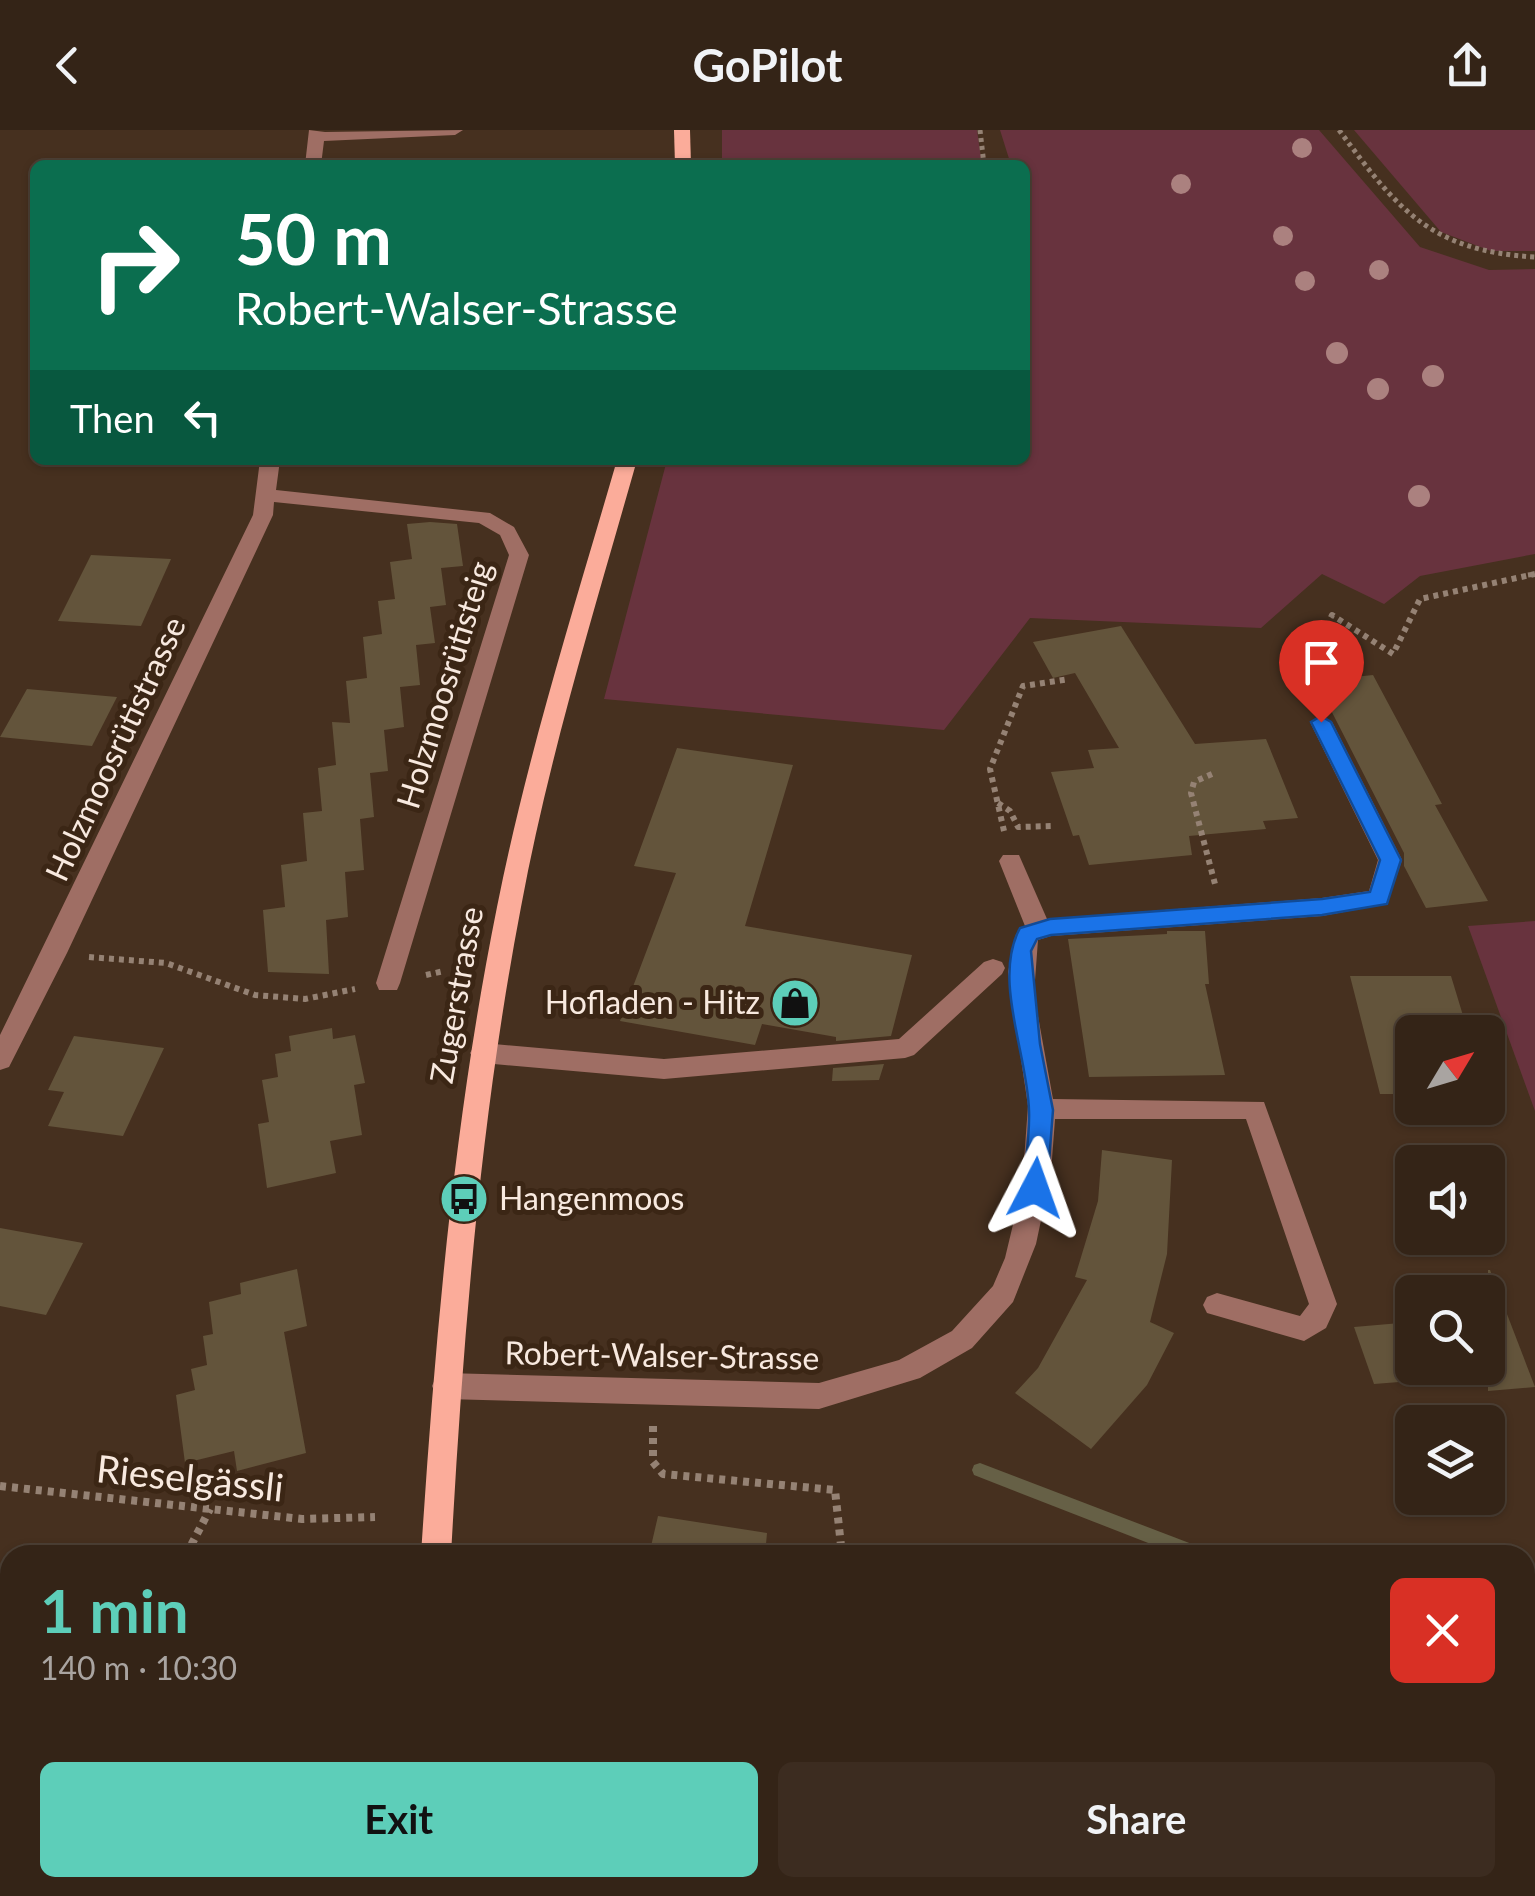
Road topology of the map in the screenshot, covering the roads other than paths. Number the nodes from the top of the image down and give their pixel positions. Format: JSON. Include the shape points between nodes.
{"nodes":[{"id":1,"x":455,"y":130,"type":"edge"},
{"id":2,"x":682,"y":130,"type":"edge"},
{"id":3,"x":317,"y":134,"type":"edge"},
{"id":4,"x":313,"y":160,"type":"edge"},
{"id":5,"x":683,"y":160,"type":"edge"},
{"id":6,"x":269,"y":465,"type":"edge"},
{"id":7,"x":627,"y":465,"type":"edge"},
{"id":8,"x":265,"y":495,"type":"junction"},
{"id":9,"x":1321,"y":722,"type":"road end"},
{"id":10,"x":1012,"y":861,"type":"road end"},
{"id":11,"x":1039,"y":930,"type":"junction"},
{"id":12,"x":993,"y":968,"type":"dead end"},
{"id":13,"x":388,"y":983,"type":"road end"},
{"id":14,"x":483,"y":1052,"type":"junction"},
{"id":15,"x":0,"y":1060,"type":"edge"},
{"id":16,"x":1041,"y":1110,"type":"junction"},
{"id":17,"x":1217,"y":1305,"type":"dead end"},
{"id":18,"x":446,"y":1386,"type":"junction"},
{"id":19,"x":437,"y":1545,"type":"edge"}],
"edges":[{"from":1,"to":3,"type":"street"},
{"from":2,"to":5,"type":"main road"},
{"from":3,"to":4,"type":"street"},
{"from":6,"to":8,"type":"street","name":"Holzmoosrütistrasse"},
{"from":7,"to":14,"type":"main road","name":"Zugerstrasse","via":[[546,744]]},
{"from":8,"to":13,"type":"street","name":"Holzmoosrütisteig","via":[[483,517],[516,540],[519,554]]},
{"from":8,"to":15,"type":"street","name":"Holzmoosrütistrasse","via":[[263,515]]},
{"from":9,"to":11,"type":"street","via":[[1390,860],[1379,898]]},
{"from":10,"to":11,"type":"street"},
{"from":11,"to":16,"type":"street","name":"Robert-Walser-Strasse","via":[[1028,934],[1020,951]]},
{"from":12,"to":14,"type":"street","via":[[905,1048],[664,1070]]},
{"from":14,"to":18,"type":"main road","name":"Zugerstrasse"},
{"from":16,"to":17,"type":"street","via":[[1255,1109],[1322,1304],[1304,1329]]},
{"from":16,"to":18,"type":"street","name":"Robert-Walser-Strasse","via":[[1035,1188],[1017,1264],[993,1309],[963,1342],[917,1367],[819,1396]]},
{"from":18,"to":19,"type":"main road","name":"Zugerstrasse"}]}
